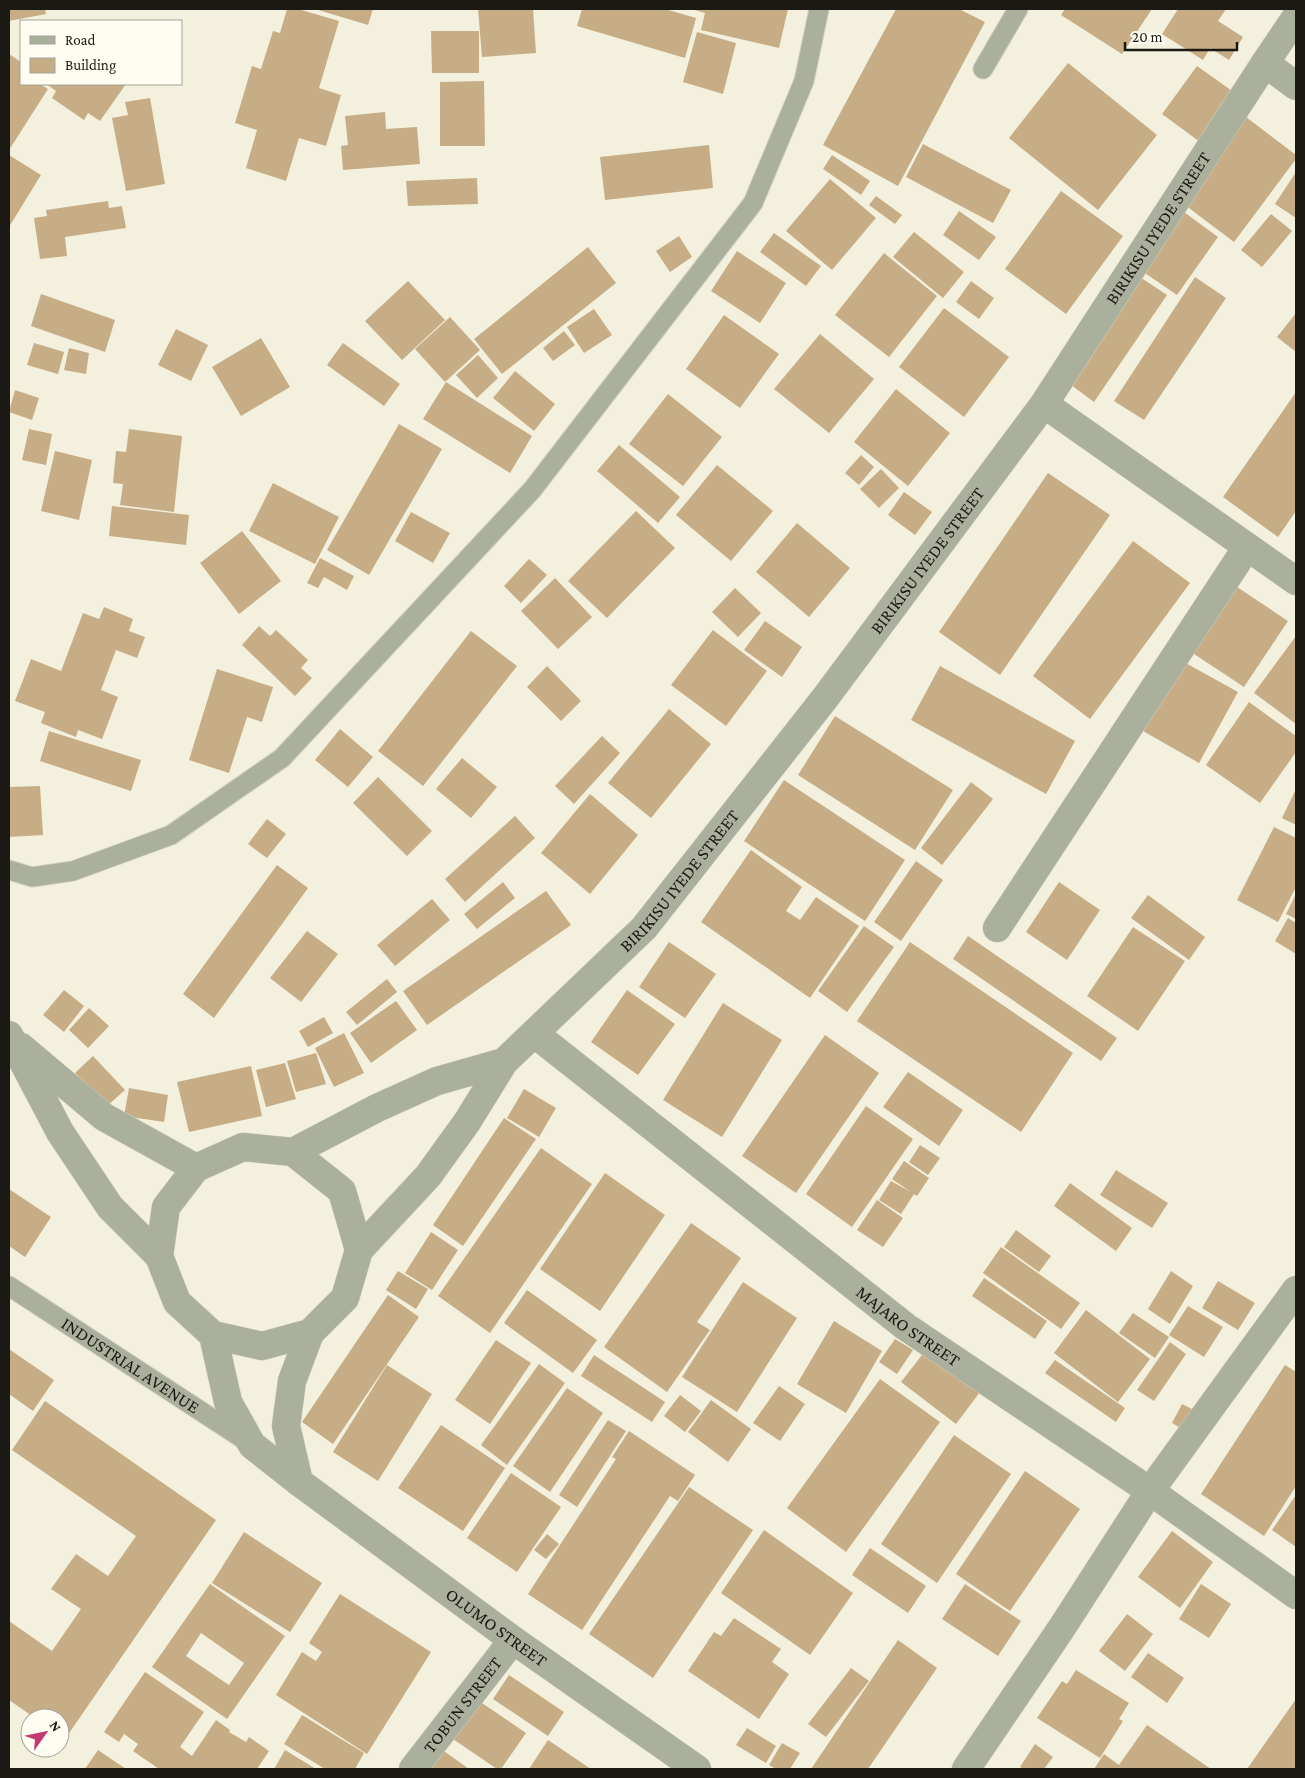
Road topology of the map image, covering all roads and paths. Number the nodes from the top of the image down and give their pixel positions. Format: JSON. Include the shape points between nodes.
{"nodes":[{"id":1,"x":819,"y":9,"type":"edge"},
{"id":2,"x":1018,"y":9,"type":"edge"},
{"id":3,"x":1296,"y":17,"type":"edge"},
{"id":4,"x":1265,"y":62,"type":"junction"},
{"id":5,"x":983,"y":69,"type":"dead end"},
{"id":6,"x":1296,"y":86,"type":"edge"},
{"id":7,"x":1044,"y":404,"type":"junction"},
{"id":8,"x":1247,"y":546,"type":"junction"},
{"id":9,"x":1296,"y":581,"type":"edge"},
{"id":10,"x":9,"y":870,"type":"edge"},
{"id":11,"x":997,"y":928,"type":"dead end"},
{"id":12,"x":535,"y":1034,"type":"junction"},
{"id":13,"x":10,"y":1037,"type":"edge"},
{"id":14,"x":504,"y":1062,"type":"junction"},
{"id":15,"x":293,"y":1152,"type":"junction"},
{"id":16,"x":196,"y":1168,"type":"junction"},
{"id":17,"x":359,"y":1250,"type":"junction"},
{"id":18,"x":159,"y":1256,"type":"junction"},
{"id":19,"x":9,"y":1286,"type":"edge"},
{"id":20,"x":1296,"y":1290,"type":"edge"},
{"id":21,"x":310,"y":1333,"type":"junction"},
{"id":22,"x":214,"y":1335,"type":"junction"},
{"id":23,"x":252,"y":1445,"type":"junction"},
{"id":24,"x":299,"y":1482,"type":"junction"},
{"id":25,"x":1150,"y":1491,"type":"junction"},
{"id":26,"x":1296,"y":1595,"type":"edge"},
{"id":27,"x":513,"y":1640,"type":"junction"},
{"id":28,"x":413,"y":1769,"type":"edge"},
{"id":29,"x":697,"y":1769,"type":"edge"},
{"id":30,"x":966,"y":1769,"type":"edge"}],
"edges":[{"from":1,"to":10,"type":"lane","via":[[804,81],[753,204],[532,490],[282,758],[171,835],[73,871],[32,877]]},
{"from":2,"to":5,"type":"lane"},
{"from":3,"to":4,"type":"street","name":"BIRIKISU IYEDE STREET"},
{"from":4,"to":6,"type":"street"},
{"from":4,"to":7,"type":"street","name":"BIRIKISU IYEDE STREET"},
{"from":7,"to":8,"type":"street"},
{"from":7,"to":12,"type":"street","name":"BIRIKISU IYEDE STREET","via":[[825,698],[644,928]]},
{"from":8,"to":9,"type":"street"},
{"from":8,"to":11,"type":"street"},
{"from":12,"to":14,"type":"street","name":"BIRIKISU IYEDE STREET"},
{"from":12,"to":25,"type":"street","name":"MAJARO STREET","via":[[906,1327]]},
{"from":13,"to":16,"type":"street","via":[[104,1117]]},
{"from":13,"to":18,"type":"street","via":[[60,1132],[110,1207]]},
{"from":14,"to":15,"type":"street","name":"BIRIKISU IYEDE STREET","via":[[437,1081]]},
{"from":14,"to":17,"type":"street","name":"BIRIKISU IYEDE STREET","via":[[428,1176]]},
{"from":15,"to":16,"type":"street","via":[[243,1147]]},
{"from":15,"to":17,"type":"street","via":[[342,1190]]},
{"from":16,"to":18,"type":"street","via":[[166,1207]]},
{"from":17,"to":21,"type":"street","via":[[345,1298]]},
{"from":18,"to":22,"type":"street","via":[[177,1302]]},
{"from":19,"to":23,"type":"lane","name":"INDUSTRIAL AVENUE"},
{"from":20,"to":25,"type":"street"},
{"from":21,"to":22,"type":"street","via":[[262,1346]]},
{"from":21,"to":24,"type":"street","via":[[292,1381],[286,1426]]},
{"from":22,"to":23,"type":"street","via":[[228,1402]]},
{"from":23,"to":24,"type":"street","name":"OLUMO STREET"},
{"from":24,"to":27,"type":"street","name":"OLUMO STREET"},
{"from":25,"to":26,"type":"street","name":"MAJARO STREET"},
{"from":25,"to":30,"type":"street"},
{"from":27,"to":28,"type":"street","name":"TOBUN STREET"},
{"from":27,"to":29,"type":"street","name":"OLUMO STREET"}]}
